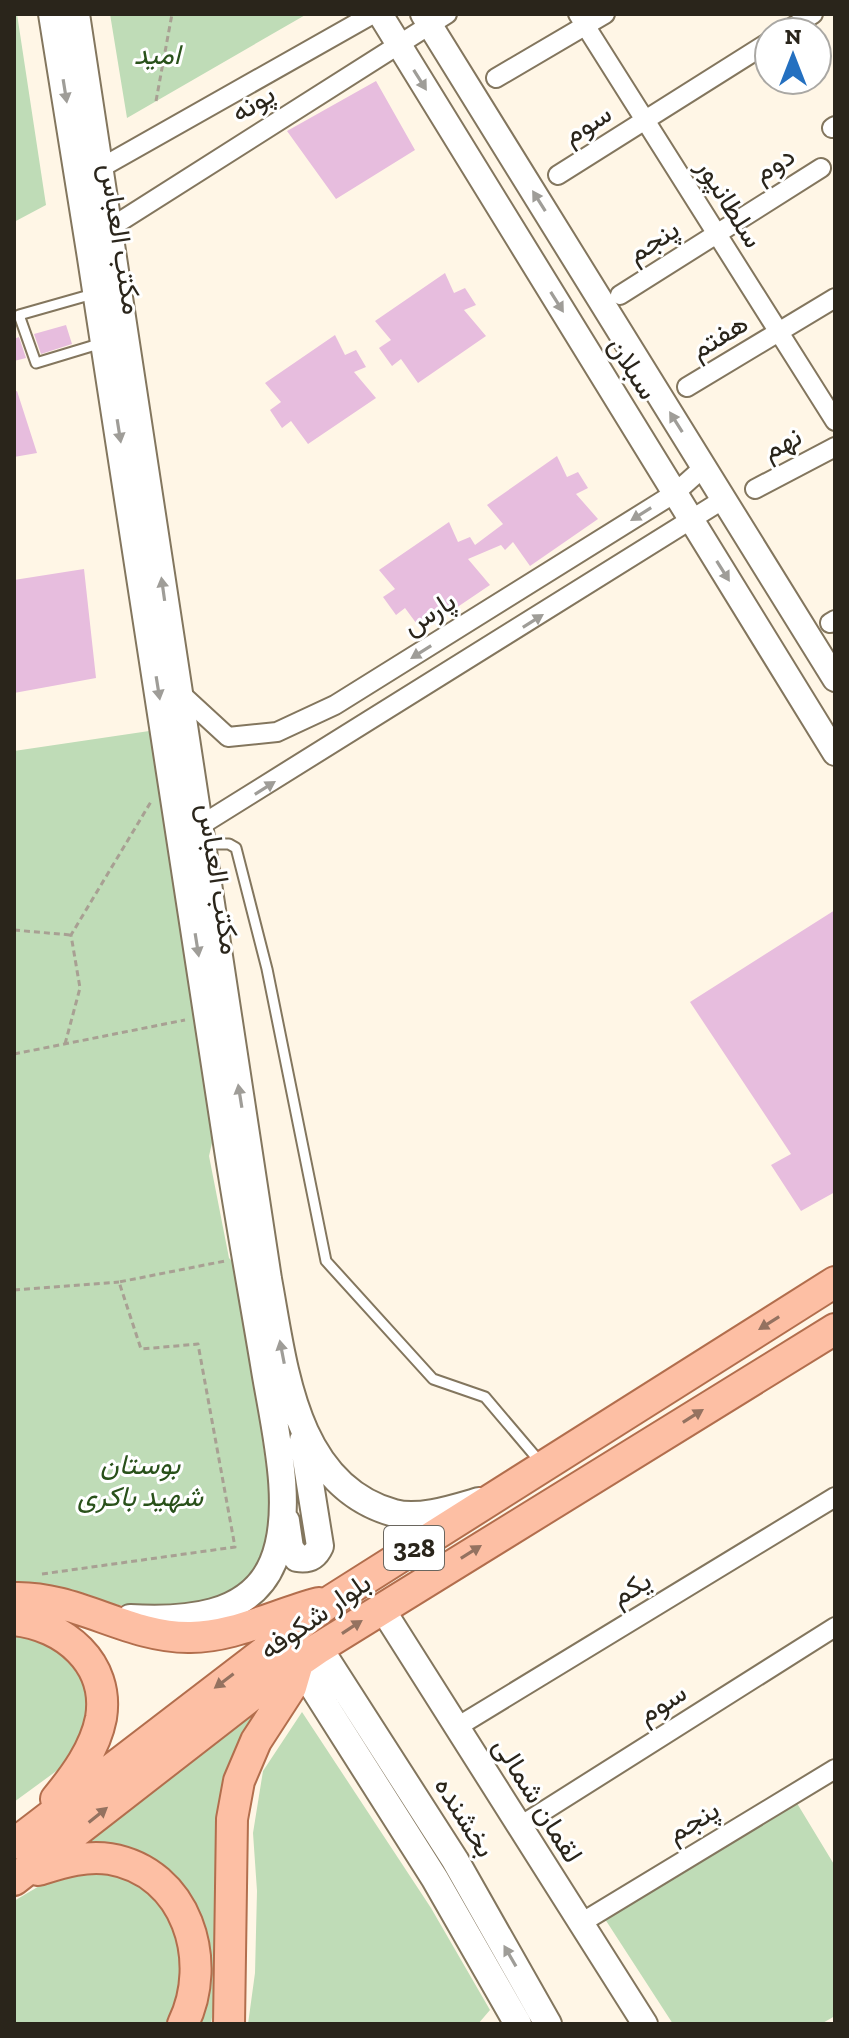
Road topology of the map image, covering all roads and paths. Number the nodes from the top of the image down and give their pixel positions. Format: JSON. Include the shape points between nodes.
{"nodes":[{"id":1,"x":52,"y":14,"type":"edge"},
{"id":2,"x":76,"y":14,"type":"edge"},
{"id":3,"x":172,"y":14,"type":"edge"},
{"id":4,"x":373,"y":14,"type":"edge"},
{"id":5,"x":380,"y":14,"type":"edge"},
{"id":6,"x":605,"y":14,"type":"edge"},
{"id":7,"x":433,"y":18,"type":"edge"},
{"id":8,"x":582,"y":20,"type":"edge"},
{"id":9,"x":398,"y":44,"type":"junction"},
{"id":10,"x":753,"y":52,"type":"edge"},
{"id":11,"x":496,"y":78,"type":"dead end"},
{"id":12,"x":156,"y":101,"type":"dead end"},
{"id":13,"x":646,"y":121,"type":"junction"},
{"id":14,"x":821,"y":168,"type":"dead end"},
{"id":15,"x":90,"y":174,"type":"junction"},
{"id":16,"x":558,"y":175,"type":"dead end"},
{"id":17,"x":717,"y":233,"type":"junction"},
{"id":18,"x":99,"y":234,"type":"junction"},
{"id":19,"x":96,"y":293,"type":"junction"},
{"id":20,"x":620,"y":295,"type":"dead end"},
{"id":21,"x":835,"y":298,"type":"edge"},
{"id":22,"x":779,"y":332,"type":"junction"},
{"id":23,"x":105,"y":343,"type":"junction"},
{"id":24,"x":121,"y":376,"type":"junction"},
{"id":25,"x":687,"y":387,"type":"dead end"},
{"id":26,"x":835,"y":421,"type":"edge"},
{"id":27,"x":835,"y":447,"type":"edge"},
{"id":28,"x":704,"y":467,"type":"junction"},
{"id":29,"x":755,"y":489,"type":"dead end"},
{"id":30,"x":675,"y":493,"type":"junction"},
{"id":31,"x":724,"y":499,"type":"junction"},
{"id":32,"x":692,"y":522,"type":"junction"},
{"id":33,"x":835,"y":679,"type":"edge"},
{"id":34,"x":178,"y":691,"type":"junction"},
{"id":35,"x":335,"y":705,"type":"junction"},
{"id":36,"x":350,"y":735,"type":"junction"},
{"id":37,"x":835,"y":753,"type":"edge"},
{"id":38,"x":156,"y":793,"type":"dead end"},
{"id":39,"x":193,"y":836,"type":"junction"},
{"id":40,"x":14,"y":930,"type":"edge"},
{"id":41,"x":71,"y":935,"type":"junction"},
{"id":42,"x":185,"y":1020,"type":"dead end"},
{"id":43,"x":65,"y":1044,"type":"junction"},
{"id":44,"x":14,"y":1054,"type":"edge"},
{"id":45,"x":246,"y":1257,"type":"junction"},
{"id":46,"x":119,"y":1282,"type":"junction"},
{"id":47,"x":835,"y":1282,"type":"edge"},
{"id":48,"x":14,"y":1290,"type":"edge"},
{"id":49,"x":835,"y":1329,"type":"edge"},
{"id":50,"x":302,"y":1427,"type":"junction"},
{"id":51,"x":544,"y":1466,"type":"junction"},
{"id":52,"x":496,"y":1496,"type":"junction"},
{"id":53,"x":835,"y":1497,"type":"edge"},
{"id":54,"x":284,"y":1510,"type":"junction"},
{"id":55,"x":22,"y":1587,"type":"edge"},
{"id":56,"x":332,"y":1600,"type":"junction"},
{"id":57,"x":381,"y":1607,"type":"junction"},
{"id":58,"x":101,"y":1614,"type":"junction"},
{"id":59,"x":14,"y":1620,"type":"edge"},
{"id":60,"x":835,"y":1627,"type":"edge"},
{"id":61,"x":309,"y":1655,"type":"junction"},
{"id":62,"x":457,"y":1727,"type":"junction"},
{"id":63,"x":835,"y":1769,"type":"edge"},
{"id":64,"x":520,"y":1826,"type":"junction"},
{"id":65,"x":14,"y":1842,"type":"edge"},
{"id":66,"x":17,"y":1877,"type":"edge"},
{"id":67,"x":581,"y":1923,"type":"junction"},
{"id":68,"x":183,"y":2024,"type":"edge"},
{"id":69,"x":229,"y":2024,"type":"edge"},
{"id":70,"x":518,"y":2024,"type":"edge"},
{"id":71,"x":548,"y":2024,"type":"edge"},
{"id":72,"x":645,"y":2024,"type":"edge"}],
"edges":[{"from":1,"to":15,"type":"main road","name":"مکتب العباس","one_way":true},
{"from":2,"to":15,"type":"main road","name":"مکتب العباس"},
{"from":3,"to":12,"type":"path"},
{"from":4,"to":15,"type":"street","name":"پونه"},
{"from":5,"to":9,"type":"street","name":"سبلان"},
{"from":6,"to":8,"type":"street"},
{"from":7,"to":9,"type":"street","name":"پونه"},
{"from":28,"to":7,"type":"street","name":"سبلان","one_way":true},
{"from":8,"to":11,"type":"street"},
{"from":8,"to":13,"type":"street","name":"سلطانپور"},
{"from":9,"to":18,"type":"street","name":"پونه"},
{"from":9,"to":30,"type":"street","name":"سبلان","one_way":true},
{"from":10,"to":13,"type":"street","name":"سوم"},
{"from":13,"to":16,"type":"street","name":"سوم"},
{"from":13,"to":17,"type":"street","name":"سلطانپور"},
{"from":14,"to":17,"type":"street","name":"دوم"},
{"from":15,"to":18,"type":"main road","name":"مکتب العباس"},
{"from":17,"to":20,"type":"street","name":"پنجم"},
{"from":17,"to":22,"type":"street","name":"سلطانپور"},
{"from":18,"to":19,"type":"main road","name":"مکتب العباس"},
{"from":18,"to":24,"type":"main road","name":"مکتب العباس"},
{"from":19,"to":23,"type":"main road","name":"مکتب العباس"},
{"from":19,"to":23,"type":"lane","via":[[19,315],[36,363]]},
{"from":21,"to":22,"type":"street","name":"هفتم"},
{"from":22,"to":25,"type":"street","name":"هفتم"},
{"from":22,"to":26,"type":"street","name":"سلطانپور"},
{"from":23,"to":24,"type":"main road","name":"مکتب العباس"},
{"from":34,"to":24,"type":"main road","name":"مکتب العباس","one_way":true},
{"from":24,"to":39,"type":"main road","name":"مکتب العباس","one_way":true},
{"from":27,"to":29,"type":"street","name":"نهم"},
{"from":28,"to":30,"type":"street","name":"پارس"},
{"from":28,"to":31,"type":"street","name":"سبلان"},
{"from":30,"to":32,"type":"street","name":"سبلان"},
{"from":30,"to":35,"type":"street","name":"پارس","one_way":true},
{"from":31,"to":32,"type":"street"},
{"from":31,"to":33,"type":"street","name":"سبلان"},
{"from":36,"to":32,"type":"street","one_way":true},
{"from":32,"to":37,"type":"street","name":"سبلان","one_way":true},
{"from":34,"to":35,"type":"street","name":"پارس","via":[[228,737],[277,732]]},
{"from":34,"to":39,"type":"main road","name":"مکتب العباس"},
{"from":35,"to":36,"type":"street"},
{"from":39,"to":36,"type":"street","one_way":true},
{"from":38,"to":41,"type":"path"},
{"from":39,"to":45,"type":"main road","name":"مکتب العباس","one_way":true},
{"from":50,"to":39,"type":"main road","name":"مکتب العباس","one_way":true,"via":[[291,1397],[268,1279]]},
{"from":39,"to":51,"type":"lane","via":[[236,848],[267,969],[326,1261],[433,1379],[485,1397]]},
{"from":40,"to":41,"type":"path"},
{"from":41,"to":43,"type":"path","via":[[80,988]]},
{"from":42,"to":43,"type":"path"},
{"from":43,"to":44,"type":"path"},
{"from":45,"to":46,"type":"path"},
{"from":45,"to":54,"type":"main road","name":"مکتب العباس"},
{"from":46,"to":48,"type":"path"},
{"from":46,"to":55,"type":"path","via":[[141,1349],[198,1344],[235,1547]]},
{"from":47,"to":51,"type":"main road","name":"بلوار شکوفه","number":"328","one_way":true},
{"from":57,"to":49,"type":"main road","name":"بلوار شکوفه","number":"328","one_way":true},
{"from":50,"to":52,"type":"main road","name":"مکتب العباس","via":[[328,1469],[356,1497],[397,1514],[457,1508]]},
{"from":50,"to":54,"type":"main road","via":[[320,1546],[307,1560],[297,1558],[290,1548]]},
{"from":51,"to":52,"type":"main road","name":"بلوار شکوفه","number":"328"},
{"from":52,"to":56,"type":"main road","name":"بلوار شکوفه","number":"328"},
{"from":53,"to":62,"type":"street","name":"یکم"},
{"from":54,"to":58,"type":"main road","name":"مکتب العباس","via":[[274,1561],[240,1602],[218,1612],[160,1620]]},
{"from":55,"to":58,"type":"main road"},
{"from":56,"to":58,"type":"main road","via":[[218,1635],[187,1637],[159,1634]]},
{"from":56,"to":65,"type":"main road","name":"بلوار شکوفه","number":"328","one_way":true},
{"from":61,"to":57,"type":"main road","name":"بلوار شکوفه","one_way":true},
{"from":57,"to":62,"type":"street","name":"لقمان شمالی"},
{"from":59,"to":65,"type":"main road","via":[[60,1632],[81,1650],[102,1695],[101,1719],[76,1774]]},
{"from":60,"to":64,"type":"street","name":"سوم"},
{"from":66,"to":61,"type":"main road","name":"بلوار شکوفه","one_way":true},
{"from":61,"to":69,"type":"main road","via":[[256,1741],[239,1781],[232,1819]]},
{"from":61,"to":70,"type":"main road","name":"بخشنده"},
{"from":71,"to":61,"type":"main road","name":"بخشنده","one_way":true,"via":[[455,1860]]},
{"from":62,"to":64,"type":"street","name":"لقمان شمالی"},
{"from":63,"to":67,"type":"street","name":"پنجم"},
{"from":64,"to":67,"type":"street","name":"لقمان شمالی"},
{"from":66,"to":68,"type":"main road","via":[[78,1859],[111,1859],[143,1871],[173,1897],[191,1930],[198,1969],[197,1988]]},
{"from":67,"to":72,"type":"street","name":"لقمان شمالی"}]}
